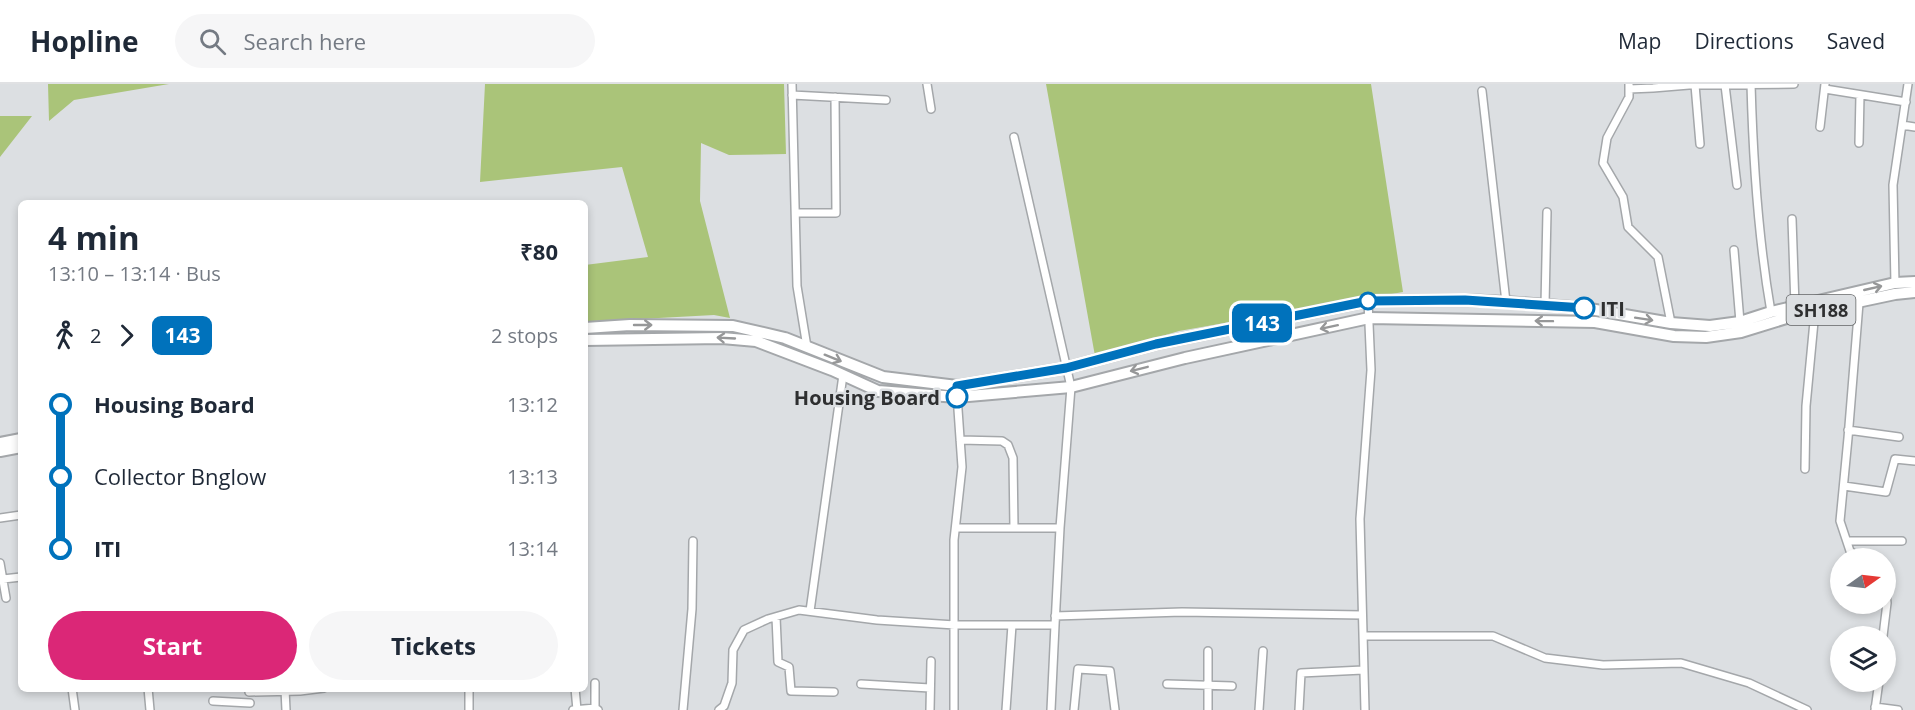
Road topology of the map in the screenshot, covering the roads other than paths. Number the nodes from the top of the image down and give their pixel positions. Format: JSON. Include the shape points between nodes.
{"nodes":[{"id":1,"x":792,"y":84,"type":"edge"},
{"id":2,"x":927,"y":84,"type":"edge"},
{"id":3,"x":1751,"y":84,"type":"edge"},
{"id":4,"x":1794,"y":84,"type":"edge"},
{"id":5,"x":1908,"y":84,"type":"edge"},
{"id":6,"x":1676,"y":85,"type":"edge"},
{"id":7,"x":1695,"y":85,"type":"edge"},
{"id":8,"x":1725,"y":85,"type":"edge"},
{"id":9,"x":1629,"y":86,"type":"edge"},
{"id":10,"x":1825,"y":87,"type":"edge"},
{"id":11,"x":1482,"y":91,"type":"dead end"},
{"id":12,"x":792,"y":95,"type":"junction"},
{"id":13,"x":1860,"y":95,"type":"junction"},
{"id":14,"x":835,"y":97,"type":"junction"},
{"id":15,"x":886,"y":100,"type":"dead end"},
{"id":16,"x":1906,"y":102,"type":"junction"},
{"id":17,"x":931,"y":110,"type":"dead end"},
{"id":18,"x":1902,"y":125,"type":"junction"},
{"id":19,"x":1820,"y":127,"type":"dead end"},
{"id":20,"x":1915,"y":127,"type":"edge"},
{"id":21,"x":1014,"y":137,"type":"dead end"},
{"id":22,"x":1858,"y":143,"type":"dead end"},
{"id":23,"x":1700,"y":144,"type":"dead end"},
{"id":24,"x":1737,"y":184,"type":"dead end"},
{"id":25,"x":1547,"y":212,"type":"dead end"},
{"id":26,"x":796,"y":213,"type":"junction"},
{"id":27,"x":1791,"y":219,"type":"dead end"},
{"id":28,"x":1734,"y":250,"type":"dead end"},
{"id":29,"x":1915,"y":282,"type":"edge"},
{"id":30,"x":1895,"y":289,"type":"junction"},
{"id":31,"x":1915,"y":292,"type":"edge"},
{"id":32,"x":1368,"y":301,"type":"junction"},
{"id":33,"x":1506,"y":302,"type":"junction"},
{"id":34,"x":1859,"y":303,"type":"junction"},
{"id":35,"x":1545,"y":305,"type":"junction"},
{"id":36,"x":1795,"y":306,"type":"junction"},
{"id":37,"x":1815,"y":311,"type":"junction"},
{"id":38,"x":1771,"y":312,"type":"junction"},
{"id":39,"x":1369,"y":318,"type":"junction"},
{"id":40,"x":1671,"y":323,"type":"junction"},
{"id":41,"x":1744,"y":326,"type":"junction"},
{"id":42,"x":588,"y":328,"type":"edge"},
{"id":43,"x":588,"y":340,"type":"edge"},
{"id":44,"x":807,"y":347,"type":"junction"},
{"id":45,"x":1066,"y":368,"type":"junction"},
{"id":46,"x":843,"y":375,"type":"junction"},
{"id":47,"x":1071,"y":387,"type":"junction"},
{"id":48,"x":957,"y":391,"type":"junction"},
{"id":49,"x":1848,"y":430,"type":"junction"},
{"id":50,"x":1899,"y":437,"type":"dead end"},
{"id":51,"x":18,"y":440,"type":"edge"},
{"id":52,"x":960,"y":440,"type":"junction"},
{"id":53,"x":0,"y":443,"type":"edge"},
{"id":54,"x":18,"y":448,"type":"edge"},
{"id":55,"x":0,"y":451,"type":"edge"},
{"id":56,"x":1915,"y":460,"type":"edge"},
{"id":57,"x":1805,"y":469,"type":"dead end"},
{"id":58,"x":1844,"y":486,"type":"junction"},
{"id":59,"x":18,"y":515,"type":"edge"},
{"id":60,"x":0,"y":518,"type":"edge"},
{"id":61,"x":956,"y":528,"type":"junction"},
{"id":62,"x":1014,"y":528,"type":"junction"},
{"id":63,"x":1060,"y":528,"type":"junction"},
{"id":64,"x":693,"y":541,"type":"dead end"},
{"id":65,"x":1847,"y":541,"type":"junction"},
{"id":66,"x":1902,"y":541,"type":"dead end"},
{"id":67,"x":1850,"y":548,"type":"edge"},
{"id":68,"x":0,"y":563,"type":"edge"},
{"id":69,"x":18,"y":577,"type":"edge"},
{"id":70,"x":3,"y":579,"type":"junction"},
{"id":71,"x":6,"y":598,"type":"dead end"},
{"id":72,"x":810,"y":611,"type":"junction"},
{"id":73,"x":1362,"y":615,"type":"junction"},
{"id":74,"x":1055,"y":616,"type":"junction"},
{"id":75,"x":776,"y":617,"type":"junction"},
{"id":76,"x":955,"y":625,"type":"junction"},
{"id":77,"x":1012,"y":625,"type":"junction"},
{"id":78,"x":1055,"y":625,"type":"junction"},
{"id":79,"x":1362,"y":636,"type":"junction"},
{"id":80,"x":1208,"y":651,"type":"dead end"},
{"id":81,"x":1263,"y":651,"type":"dead end"},
{"id":82,"x":931,"y":661,"type":"dead end"},
{"id":83,"x":1363,"y":670,"type":"junction"},
{"id":84,"x":595,"y":683,"type":"dead end"},
{"id":85,"x":861,"y":684,"type":"dead end"},
{"id":86,"x":1167,"y":684,"type":"dead end"},
{"id":87,"x":1208,"y":685,"type":"junction"},
{"id":88,"x":1232,"y":686,"type":"dead end"},
{"id":89,"x":930,"y":688,"type":"junction"},
{"id":90,"x":73,"y":692,"type":"edge"},
{"id":91,"x":148,"y":692,"type":"edge"},
{"id":92,"x":249,"y":692,"type":"edge"},
{"id":93,"x":285,"y":692,"type":"edge"},
{"id":94,"x":469,"y":692,"type":"edge"},
{"id":95,"x":575,"y":692,"type":"edge"},
{"id":96,"x":834,"y":692,"type":"dead end"},
{"id":97,"x":1877,"y":692,"type":"edge"},
{"id":98,"x":213,"y":702,"type":"dead end"},
{"id":99,"x":250,"y":707,"type":"edge"},
{"id":100,"x":1875,"y":708,"type":"edge"},
{"id":101,"x":597,"y":709,"type":"edge"},
{"id":102,"x":75,"y":710,"type":"edge"},
{"id":103,"x":150,"y":710,"type":"edge"},
{"id":104,"x":286,"y":710,"type":"edge"},
{"id":105,"x":469,"y":710,"type":"edge"},
{"id":106,"x":575,"y":710,"type":"edge"},
{"id":107,"x":683,"y":710,"type":"edge"},
{"id":108,"x":718,"y":710,"type":"edge"},
{"id":109,"x":930,"y":710,"type":"edge"},
{"id":110,"x":954,"y":710,"type":"edge"},
{"id":111,"x":1006,"y":710,"type":"edge"},
{"id":112,"x":1051,"y":710,"type":"edge"},
{"id":113,"x":1074,"y":710,"type":"edge"},
{"id":114,"x":1115,"y":710,"type":"edge"},
{"id":115,"x":1208,"y":710,"type":"edge"},
{"id":116,"x":1259,"y":710,"type":"edge"},
{"id":117,"x":1299,"y":710,"type":"edge"},
{"id":118,"x":1365,"y":710,"type":"edge"},
{"id":119,"x":1807,"y":710,"type":"edge"},
{"id":120,"x":1898,"y":710,"type":"edge"}],
"edges":[{"from":1,"to":12,"type":"street"},
{"from":2,"to":17,"type":"street"},
{"from":3,"to":4,"type":"street"},
{"from":3,"to":8,"type":"street"},
{"from":3,"to":38,"type":"street","via":[[1761,257]]},
{"from":5,"to":16,"type":"street"},
{"from":6,"to":7,"type":"street"},
{"from":6,"to":9,"type":"street"},
{"from":7,"to":8,"type":"street"},
{"from":7,"to":23,"type":"street"},
{"from":8,"to":24,"type":"street"},
{"from":9,"to":40,"type":"street","via":[[1629,96],[1607,138],[1604,163],[1623,197],[1628,227],[1658,257]]},
{"from":10,"to":13,"type":"street"},
{"from":10,"to":19,"type":"street"},
{"from":11,"to":33,"type":"street"},
{"from":12,"to":14,"type":"street"},
{"from":12,"to":26,"type":"street"},
{"from":13,"to":16,"type":"street"},
{"from":13,"to":22,"type":"street"},
{"from":14,"to":15,"type":"street"},
{"from":14,"to":26,"type":"street","via":[[836,213]]},
{"from":16,"to":18,"type":"street"},
{"from":18,"to":20,"type":"street"},
{"from":18,"to":30,"type":"street","via":[[1893,185]]},
{"from":21,"to":45,"type":"street"},
{"from":25,"to":35,"type":"street"},
{"from":26,"to":44,"type":"street","via":[[797,285]]},
{"from":27,"to":36,"type":"street"},
{"from":28,"to":41,"type":"street"},
{"from":29,"to":30,"type":"main road"},
{"from":30,"to":31,"type":"main road"},
{"from":30,"to":34,"type":"main road","number":"SH188"},
{"from":36,"to":30,"type":"main road","one_way":true},
{"from":32,"to":33,"type":"main road","number":"SH188"},
{"from":32,"to":39,"type":"street"},
{"from":32,"to":45,"type":"main road","number":"SH188","via":[[1156,344]]},
{"from":33,"to":35,"type":"main road","number":"SH188"},
{"from":34,"to":37,"type":"main road","number":"SH188"},
{"from":34,"to":49,"type":"street"},
{"from":35,"to":40,"type":"main road","number":"SH188","one_way":true},
{"from":36,"to":38,"type":"main road"},
{"from":37,"to":41,"type":"main road","number":"SH188"},
{"from":37,"to":57,"type":"street"},
{"from":38,"to":41,"type":"main road"},
{"from":41,"to":39,"type":"main road","number":"SH188","one_way":true,"via":[[1706,337],[1674,336],[1595,322]]},
{"from":39,"to":47,"type":"main road","number":"SH188","one_way":true},
{"from":39,"to":73,"type":"street","via":[[1371,370],[1360,519]]},
{"from":40,"to":41,"type":"main road","number":"SH188"},
{"from":42,"to":44,"type":"main road","number":"SH188","one_way":true,"via":[[734,326]]},
{"from":46,"to":43,"type":"main road","number":"SH188","one_way":true,"via":[[756,341]]},
{"from":44,"to":48,"type":"main road","number":"SH188","one_way":true,"via":[[883,377]]},
{"from":45,"to":47,"type":"street"},
{"from":45,"to":48,"type":"main road","number":"SH188"},
{"from":46,"to":48,"type":"main road","number":"SH188","via":[[878,391]]},
{"from":46,"to":72,"type":"street"},
{"from":47,"to":48,"type":"main road","number":"SH188"},
{"from":47,"to":63,"type":"street"},
{"from":48,"to":52,"type":"street"},
{"from":49,"to":50,"type":"street"},
{"from":49,"to":58,"type":"street"},
{"from":51,"to":53,"type":"main road"},
{"from":52,"to":61,"type":"street","via":[[962,467]]},
{"from":52,"to":62,"type":"street","via":[[1002,441],[1008,446],[1013,458]]},
{"from":54,"to":55,"type":"main road"},
{"from":56,"to":58,"type":"street","via":[[1895,459],[1886,492]]},
{"from":58,"to":65,"type":"street","via":[[1840,521]]},
{"from":59,"to":60,"type":"street"},
{"from":61,"to":62,"type":"street"},
{"from":61,"to":76,"type":"street"},
{"from":62,"to":63,"type":"street"},
{"from":63,"to":74,"type":"street"},
{"from":64,"to":107,"type":"street","via":[[692,609]]},
{"from":65,"to":66,"type":"street"},
{"from":65,"to":67,"type":"street"},
{"from":68,"to":70,"type":"street"},
{"from":69,"to":70,"type":"street"},
{"from":70,"to":71,"type":"street"},
{"from":72,"to":75,"type":"street","via":[[799,609]]},
{"from":72,"to":76,"type":"street"},
{"from":73,"to":74,"type":"street","via":[[1182,612]]},
{"from":73,"to":79,"type":"street"},
{"from":74,"to":78,"type":"street"},
{"from":75,"to":96,"type":"street","via":[[778,662],[789,667],[791,691]]},
{"from":75,"to":108,"type":"street","via":[[744,630],[733,650],[732,683],[724,706]]},
{"from":76,"to":77,"type":"street"},
{"from":76,"to":110,"type":"street"},
{"from":77,"to":78,"type":"street"},
{"from":77,"to":111,"type":"street"},
{"from":78,"to":112,"type":"street"},
{"from":79,"to":83,"type":"street"},
{"from":79,"to":119,"type":"street","via":[[1493,636],[1545,658],[1603,665],[1681,663],[1749,683]]},
{"from":80,"to":87,"type":"street"},
{"from":81,"to":116,"type":"street"},
{"from":82,"to":89,"type":"street"},
{"from":83,"to":117,"type":"street","via":[[1300,673]]},
{"from":83,"to":118,"type":"street"},
{"from":84,"to":101,"type":"street"},
{"from":85,"to":89,"type":"street"},
{"from":86,"to":87,"type":"street"},
{"from":87,"to":88,"type":"street"},
{"from":87,"to":115,"type":"street"},
{"from":89,"to":109,"type":"street"},
{"from":90,"to":102,"type":"street"},
{"from":91,"to":103,"type":"street"},
{"from":92,"to":99,"type":"street"},
{"from":93,"to":104,"type":"street"},
{"from":94,"to":105,"type":"street"},
{"from":95,"to":106,"type":"street"},
{"from":97,"to":100,"type":"street"},
{"from":98,"to":99,"type":"street"},
{"from":100,"to":120,"type":"street"},
{"from":101,"to":106,"type":"street"},
{"from":113,"to":114,"type":"street","via":[[1078,669],[1110,670]]}]}
